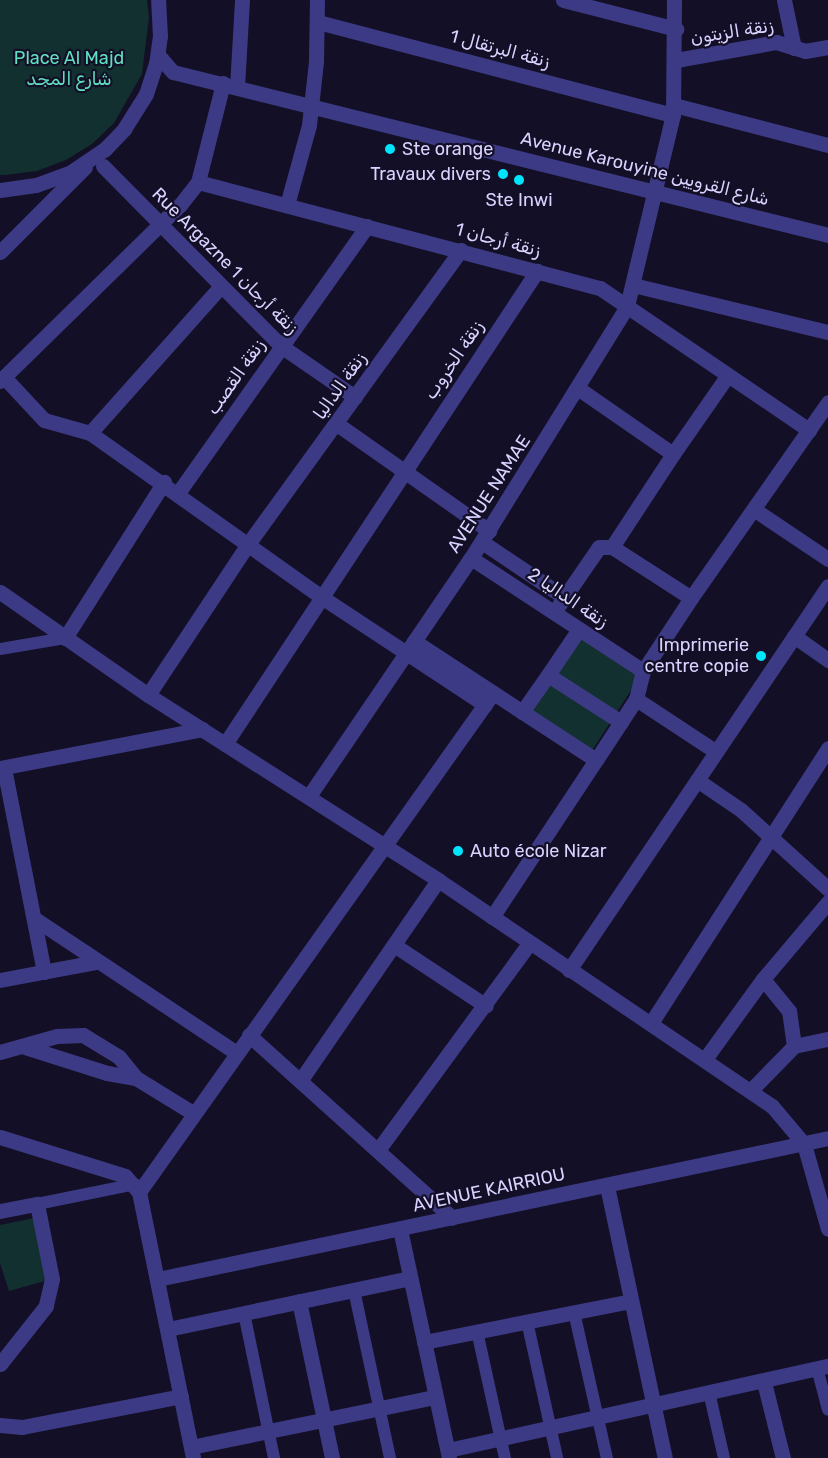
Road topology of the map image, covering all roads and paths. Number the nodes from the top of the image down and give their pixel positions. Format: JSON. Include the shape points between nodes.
{"nodes":[{"id":1,"x":158,"y":0,"type":"edge"},
{"id":2,"x":242,"y":0,"type":"edge"},
{"id":3,"x":317,"y":0,"type":"edge"},
{"id":4,"x":563,"y":0,"type":"edge"},
{"id":5,"x":674,"y":0,"type":"edge"},
{"id":6,"x":784,"y":0,"type":"edge"},
{"id":7,"x":583,"y":3,"type":"edge"},
{"id":8,"x":318,"y":22,"type":"junction"},
{"id":9,"x":676,"y":29,"type":"junction"},
{"id":10,"x":828,"y":47,"type":"edge"},
{"id":11,"x":794,"y":48,"type":"junction"},
{"id":12,"x":158,"y":55,"type":"junction"},
{"id":13,"x":676,"y":60,"type":"junction"},
{"id":14,"x":173,"y":72,"type":"junction"},
{"id":15,"x":151,"y":81,"type":"junction"},
{"id":16,"x":230,"y":85,"type":"junction"},
{"id":17,"x":311,"y":104,"type":"junction"},
{"id":18,"x":673,"y":110,"type":"junction"},
{"id":19,"x":828,"y":145,"type":"edge"},
{"id":20,"x":99,"y":162,"type":"junction"},
{"id":21,"x":198,"y":182,"type":"junction"},
{"id":22,"x":0,"y":190,"type":"edge"},
{"id":23,"x":657,"y":192,"type":"junction"},
{"id":24,"x":287,"y":205,"type":"junction"},
{"id":25,"x":159,"y":225,"type":"junction"},
{"id":26,"x":367,"y":226,"type":"junction"},
{"id":27,"x":828,"y":235,"type":"edge"},
{"id":28,"x":461,"y":250,"type":"junction"},
{"id":29,"x":0,"y":252,"type":"edge"},
{"id":30,"x":537,"y":271,"type":"junction"},
{"id":31,"x":633,"y":285,"type":"junction"},
{"id":32,"x":221,"y":286,"type":"junction"},
{"id":33,"x":627,"y":306,"type":"junction"},
{"id":34,"x":828,"y":332,"type":"edge"},
{"id":35,"x":281,"y":346,"type":"junction"},
{"id":36,"x":728,"y":375,"type":"junction"},
{"id":37,"x":2,"y":379,"type":"edge"},
{"id":38,"x":579,"y":389,"type":"junction"},
{"id":39,"x":356,"y":397,"type":"junction"},
{"id":40,"x":828,"y":402,"type":"edge"},
{"id":41,"x":337,"y":424,"type":"junction"},
{"id":42,"x":809,"y":430,"type":"junction"},
{"id":43,"x":90,"y":433,"type":"junction"},
{"id":44,"x":673,"y":454,"type":"junction"},
{"id":45,"x":404,"y":471,"type":"junction"},
{"id":46,"x":164,"y":482,"type":"junction"},
{"id":47,"x":178,"y":493,"type":"junction"},
{"id":48,"x":754,"y":510,"type":"junction"},
{"id":49,"x":485,"y":536,"type":"junction"},
{"id":50,"x":248,"y":544,"type":"junction"},
{"id":51,"x":612,"y":547,"type":"junction"},
{"id":52,"x":471,"y":558,"type":"junction"},
{"id":53,"x":828,"y":559,"type":"edge"},
{"id":54,"x":828,"y":586,"type":"edge"},
{"id":55,"x":0,"y":592,"type":"edge"},
{"id":56,"x":564,"y":597,"type":"junction"},
{"id":57,"x":323,"y":598,"type":"junction"},
{"id":58,"x":690,"y":598,"type":"junction"},
{"id":59,"x":555,"y":613,"type":"junction"},
{"id":60,"x":579,"y":629,"type":"junction"},
{"id":61,"x":794,"y":636,"type":"junction"},
{"id":62,"x":64,"y":638,"type":"junction"},
{"id":63,"x":410,"y":648,"type":"junction"},
{"id":64,"x":0,"y":649,"type":"edge"},
{"id":65,"x":828,"y":660,"type":"edge"},
{"id":66,"x":643,"y":671,"type":"junction"},
{"id":67,"x":548,"y":675,"type":"junction"},
{"id":68,"x":147,"y":695,"type":"junction"},
{"id":69,"x":489,"y":699,"type":"junction"},
{"id":70,"x":636,"y":699,"type":"junction"},
{"id":71,"x":522,"y":712,"type":"junction"},
{"id":72,"x":621,"y":722,"type":"junction"},
{"id":73,"x":202,"y":729,"type":"junction"},
{"id":74,"x":225,"y":744,"type":"junction"},
{"id":75,"x":828,"y":748,"type":"edge"},
{"id":76,"x":715,"y":751,"type":"junction"},
{"id":77,"x":596,"y":760,"type":"junction"},
{"id":78,"x":2,"y":768,"type":"edge"},
{"id":79,"x":697,"y":780,"type":"junction"},
{"id":80,"x":309,"y":796,"type":"junction"},
{"id":81,"x":770,"y":839,"type":"junction"},
{"id":82,"x":386,"y":846,"type":"junction"},
{"id":83,"x":438,"y":880,"type":"junction"},
{"id":84,"x":828,"y":889,"type":"edge"},
{"id":85,"x":828,"y":902,"type":"edge"},
{"id":86,"x":492,"y":917,"type":"junction"},
{"id":87,"x":35,"y":920,"type":"junction"},
{"id":88,"x":529,"y":944,"type":"junction"},
{"id":89,"x":394,"y":945,"type":"junction"},
{"id":90,"x":96,"y":962,"type":"junction"},
{"id":91,"x":569,"y":970,"type":"junction"},
{"id":92,"x":44,"y":972,"type":"junction"},
{"id":93,"x":763,"y":979,"type":"junction"},
{"id":94,"x":0,"y":980,"type":"edge"},
{"id":95,"x":486,"y":1006,"type":"junction"},
{"id":96,"x":651,"y":1023,"type":"junction"},
{"id":97,"x":249,"y":1035,"type":"junction"},
{"id":98,"x":828,"y":1039,"type":"edge"},
{"id":99,"x":794,"y":1046,"type":"junction"},
{"id":100,"x":25,"y":1047,"type":"junction"},
{"id":101,"x":0,"y":1052,"type":"edge"},
{"id":102,"x":237,"y":1053,"type":"junction"},
{"id":103,"x":705,"y":1059,"type":"junction"},
{"id":104,"x":136,"y":1078,"type":"junction"},
{"id":105,"x":300,"y":1081,"type":"junction"},
{"id":106,"x":750,"y":1091,"type":"junction"},
{"id":107,"x":193,"y":1113,"type":"junction"},
{"id":108,"x":0,"y":1137,"type":"edge"},
{"id":109,"x":828,"y":1138,"type":"edge"},
{"id":110,"x":804,"y":1144,"type":"junction"},
{"id":111,"x":378,"y":1150,"type":"junction"},
{"id":112,"x":607,"y":1186,"type":"junction"},
{"id":113,"x":137,"y":1188,"type":"junction"},
{"id":114,"x":825,"y":1197,"type":"edge"},
{"id":115,"x":36,"y":1204,"type":"junction"},
{"id":116,"x":0,"y":1211,"type":"edge"},
{"id":117,"x":452,"y":1218,"type":"junction"},
{"id":118,"x":400,"y":1229,"type":"junction"},
{"id":119,"x":828,"y":1229,"type":"edge"},
{"id":120,"x":410,"y":1278,"type":"junction"},
{"id":121,"x":158,"y":1279,"type":"junction"},
{"id":122,"x":354,"y":1290,"type":"junction"},
{"id":123,"x":299,"y":1301,"type":"junction"},
{"id":124,"x":631,"y":1301,"type":"junction"},
{"id":125,"x":574,"y":1312,"type":"junction"},
{"id":126,"x":244,"y":1313,"type":"junction"},
{"id":127,"x":527,"y":1322,"type":"junction"},
{"id":128,"x":168,"y":1329,"type":"junction"},
{"id":129,"x":477,"y":1331,"type":"junction"},
{"id":130,"x":424,"y":1342,"type":"junction"},
{"id":131,"x":0,"y":1364,"type":"edge"},
{"id":132,"x":822,"y":1367,"type":"edge"},
{"id":133,"x":764,"y":1382,"type":"junction"},
{"id":134,"x":709,"y":1392,"type":"junction"},
{"id":135,"x":181,"y":1396,"type":"junction"},
{"id":136,"x":435,"y":1397,"type":"junction"},
{"id":137,"x":654,"y":1406,"type":"junction"},
{"id":138,"x":380,"y":1408,"type":"junction"},
{"id":139,"x":828,"y":1410,"type":"edge"},
{"id":140,"x":598,"y":1418,"type":"junction"},
{"id":141,"x":324,"y":1421,"type":"junction"},
{"id":142,"x":0,"y":1425,"type":"edge"},
{"id":143,"x":550,"y":1427,"type":"junction"},
{"id":144,"x":268,"y":1432,"type":"junction"},
{"id":145,"x":501,"y":1439,"type":"junction"},
{"id":146,"x":192,"y":1453,"type":"edge"},
{"id":147,"x":448,"y":1454,"type":"edge"},
{"id":148,"x":274,"y":1458,"type":"edge"},
{"id":149,"x":332,"y":1458,"type":"edge"},
{"id":150,"x":390,"y":1458,"type":"edge"},
{"id":151,"x":506,"y":1458,"type":"edge"},
{"id":152,"x":557,"y":1458,"type":"edge"},
{"id":153,"x":607,"y":1458,"type":"edge"},
{"id":154,"x":665,"y":1458,"type":"edge"},
{"id":155,"x":724,"y":1458,"type":"edge"},
{"id":156,"x":783,"y":1458,"type":"edge"}],
"edges":[{"from":1,"to":12,"type":"street"},
{"from":2,"to":16,"type":"street"},
{"from":3,"to":8,"type":"street"},
{"from":4,"to":7,"type":"street"},
{"from":5,"to":9,"type":"street","name":"AVENUE NAMAE"},
{"from":6,"to":11,"type":"street"},
{"from":7,"to":9,"type":"street"},
{"from":8,"to":17,"type":"street"},
{"from":8,"to":18,"type":"street","name":"زنقة البرتقال 1"},
{"from":9,"to":13,"type":"street","name":"AVENUE NAMAE"},
{"from":10,"to":11,"type":"street","name":"زنقة الزيتون"},
{"from":11,"to":13,"type":"street","name":"زنقة الزيتون","via":[[776,42]]},
{"from":12,"to":14,"type":"street"},
{"from":12,"to":15,"type":"street"},
{"from":13,"to":18,"type":"street","name":"AVENUE NAMAE"},
{"from":14,"to":15,"type":"street"},
{"from":14,"to":16,"type":"street","name":"Avenue Karouyine شارع القرويين"},
{"from":15,"to":20,"type":"street","via":[[132,118]]},
{"from":16,"to":17,"type":"street","name":"Avenue Karouyine شارع القرويين"},
{"from":16,"to":21,"type":"street"},
{"from":17,"to":23,"type":"street","name":"Avenue Karouyine شارع القرويين"},
{"from":17,"to":24,"type":"street"},
{"from":18,"to":19,"type":"street","name":"زنقة البرتقال 1"},
{"from":18,"to":23,"type":"street","name":"AVENUE NAMAE"},
{"from":20,"to":22,"type":"street","via":[[54,180]]},
{"from":20,"to":25,"type":"street","name":"Rue Argazne 1 زنقة أرجان"},
{"from":20,"to":29,"type":"street","via":[[45,206]]},
{"from":21,"to":24,"type":"street","name":"زنقة أرجان 1"},
{"from":21,"to":25,"type":"street"},
{"from":23,"to":27,"type":"street","name":"Avenue Karouyine شارع القرويين"},
{"from":23,"to":31,"type":"street","name":"AVENUE NAMAE"},
{"from":24,"to":26,"type":"street","name":"زنقة أرجان 1"},
{"from":25,"to":32,"type":"street","name":"Rue Argazne 1 زنقة أرجان"},
{"from":25,"to":37,"type":"street"},
{"from":26,"to":28,"type":"street","name":"زنقة أرجان 1"},
{"from":26,"to":35,"type":"street","name":"زنقة القصب"},
{"from":28,"to":30,"type":"street","name":"زنقة أرجان 1"},
{"from":28,"to":39,"type":"street","name":"زنقة الداليا"},
{"from":30,"to":33,"type":"street","name":"زنقة أرجان 1","via":[[600,288]]},
{"from":30,"to":45,"type":"street","name":"زنقة الخروب"},
{"from":31,"to":33,"type":"street","name":"AVENUE NAMAE"},
{"from":31,"to":34,"type":"street"},
{"from":32,"to":35,"type":"street","name":"Rue Argazne 1 زنقة أرجان"},
{"from":32,"to":43,"type":"street"},
{"from":33,"to":36,"type":"street","name":"زنقة أرجان 1"},
{"from":33,"to":38,"type":"street","name":"AVENUE NAMAE"},
{"from":35,"to":39,"type":"street","name":"Rue Argazne 1 زنقة أرجان"},
{"from":35,"to":47,"type":"street","name":"زنقة القصب"},
{"from":36,"to":42,"type":"street","name":"زنقة أرجان 1"},
{"from":36,"to":44,"type":"street"},
{"from":37,"to":43,"type":"street","via":[[44,420]]},
{"from":38,"to":44,"type":"street"},
{"from":38,"to":49,"type":"street","name":"AVENUE NAMAE"},
{"from":39,"to":41,"type":"street","name":"زنقة الداليا"},
{"from":40,"to":42,"type":"street"},
{"from":41,"to":45,"type":"street","name":"زنقة الداليا 2"},
{"from":41,"to":50,"type":"street","name":"زنقة الداليا"},
{"from":42,"to":48,"type":"street"},
{"from":43,"to":46,"type":"street"},
{"from":44,"to":51,"type":"street"},
{"from":45,"to":49,"type":"street","name":"زنقة الداليا 2"},
{"from":45,"to":57,"type":"street","name":"زنقة الخروب"},
{"from":46,"to":47,"type":"street"},
{"from":46,"to":62,"type":"street"},
{"from":47,"to":50,"type":"street"},
{"from":48,"to":53,"type":"street"},
{"from":48,"to":58,"type":"street"},
{"from":49,"to":52,"type":"street","name":"AVENUE NAMAE"},
{"from":49,"to":56,"type":"street","name":"زنقة الداليا 2"},
{"from":50,"to":57,"type":"street"},
{"from":50,"to":68,"type":"street","name":"زنقة الداليا"},
{"from":51,"to":56,"type":"street","via":[[598,547]]},
{"from":51,"to":58,"type":"street"},
{"from":52,"to":59,"type":"street","name":"زنقة الداليا 2"},
{"from":52,"to":63,"type":"street","name":"AVENUE NAMAE"},
{"from":54,"to":61,"type":"street"},
{"from":55,"to":62,"type":"street"},
{"from":56,"to":59,"type":"street"},
{"from":57,"to":63,"type":"street"},
{"from":57,"to":74,"type":"street","name":"زنقة الخروب"},
{"from":58,"to":66,"type":"street"},
{"from":59,"to":60,"type":"street","name":"زنقة الداليا 2"},
{"from":60,"to":66,"type":"street","name":"زنقة الداليا 2"},
{"from":60,"to":67,"type":"street"},
{"from":61,"to":65,"type":"street"},
{"from":61,"to":76,"type":"street"},
{"from":62,"to":64,"type":"street"},
{"from":62,"to":68,"type":"street"},
{"from":63,"to":69,"type":"street"},
{"from":63,"to":80,"type":"street","name":"AVENUE NAMAE"},
{"from":66,"to":70,"type":"street"},
{"from":67,"to":71,"type":"street"},
{"from":67,"to":72,"type":"street"},
{"from":68,"to":73,"type":"street"},
{"from":69,"to":71,"type":"street"},
{"from":69,"to":82,"type":"street"},
{"from":70,"to":72,"type":"street"},
{"from":70,"to":76,"type":"street"},
{"from":71,"to":77,"type":"street"},
{"from":72,"to":77,"type":"street"},
{"from":73,"to":74,"type":"street"},
{"from":73,"to":78,"type":"street"},
{"from":74,"to":80,"type":"street"},
{"from":75,"to":81,"type":"street"},
{"from":76,"to":79,"type":"street"},
{"from":77,"to":86,"type":"street"},
{"from":78,"to":87,"type":"street"},
{"from":79,"to":81,"type":"street","via":[[741,810]]},
{"from":79,"to":91,"type":"street"},
{"from":80,"to":82,"type":"street"},
{"from":81,"to":84,"type":"street"},
{"from":81,"to":96,"type":"street"},
{"from":82,"to":83,"type":"street"},
{"from":82,"to":97,"type":"street"},
{"from":83,"to":86,"type":"street"},
{"from":83,"to":89,"type":"street"},
{"from":85,"to":93,"type":"street"},
{"from":86,"to":88,"type":"street"},
{"from":87,"to":90,"type":"street"},
{"from":87,"to":92,"type":"street"},
{"from":88,"to":91,"type":"street"},
{"from":88,"to":95,"type":"street"},
{"from":89,"to":95,"type":"street"},
{"from":89,"to":105,"type":"street"},
{"from":90,"to":92,"type":"street"},
{"from":90,"to":102,"type":"street"},
{"from":91,"to":96,"type":"street"},
{"from":92,"to":94,"type":"street"},
{"from":93,"to":99,"type":"street","via":[[789,1011]]},
{"from":93,"to":103,"type":"street"},
{"from":95,"to":111,"type":"street"},
{"from":96,"to":103,"type":"street"},
{"from":97,"to":102,"type":"street"},
{"from":97,"to":105,"type":"street"},
{"from":98,"to":99,"type":"street"},
{"from":99,"to":106,"type":"street"},
{"from":100,"to":101,"type":"street"},
{"from":100,"to":104,"type":"street"},
{"from":100,"to":104,"type":"street","via":[[57,1036],[82,1035],[119,1057]]},
{"from":102,"to":107,"type":"street"},
{"from":103,"to":106,"type":"street"},
{"from":104,"to":107,"type":"street"},
{"from":105,"to":111,"type":"street"},
{"from":106,"to":110,"type":"street","via":[[772,1106]]},
{"from":107,"to":113,"type":"street"},
{"from":108,"to":113,"type":"street","via":[[119,1174]]},
{"from":109,"to":110,"type":"street","name":"AVENUE KAIRRIOU"},
{"from":110,"to":112,"type":"street","name":"AVENUE KAIRRIOU"},
{"from":110,"to":114,"type":"street"},
{"from":111,"to":117,"type":"street"},
{"from":112,"to":117,"type":"street","name":"AVENUE KAIRRIOU"},
{"from":112,"to":124,"type":"street"},
{"from":113,"to":115,"type":"street"},
{"from":113,"to":121,"type":"street"},
{"from":114,"to":119,"type":"street"},
{"from":115,"to":116,"type":"street"},
{"from":115,"to":131,"type":"street","via":[[51,1294]]},
{"from":117,"to":118,"type":"street","name":"AVENUE KAIRRIOU"},
{"from":118,"to":120,"type":"street"},
{"from":118,"to":121,"type":"street","name":"AVENUE KAIRRIOU"},
{"from":120,"to":122,"type":"street"},
{"from":120,"to":130,"type":"street"},
{"from":121,"to":128,"type":"street"},
{"from":122,"to":123,"type":"street"},
{"from":122,"to":138,"type":"street"},
{"from":123,"to":126,"type":"street"},
{"from":123,"to":141,"type":"street"},
{"from":124,"to":125,"type":"street"},
{"from":124,"to":137,"type":"street"},
{"from":125,"to":127,"type":"street"},
{"from":125,"to":140,"type":"street"},
{"from":126,"to":128,"type":"street"},
{"from":126,"to":144,"type":"street"},
{"from":127,"to":129,"type":"street"},
{"from":127,"to":143,"type":"street"},
{"from":128,"to":135,"type":"street"},
{"from":129,"to":130,"type":"street"},
{"from":129,"to":145,"type":"street"},
{"from":130,"to":136,"type":"street"},
{"from":132,"to":133,"type":"street"},
{"from":132,"to":139,"type":"street"},
{"from":133,"to":134,"type":"street"},
{"from":133,"to":156,"type":"street"},
{"from":134,"to":137,"type":"street"},
{"from":134,"to":155,"type":"street"},
{"from":135,"to":142,"type":"street","via":[[22,1427]]},
{"from":135,"to":146,"type":"street"},
{"from":136,"to":138,"type":"street"},
{"from":136,"to":147,"type":"street"},
{"from":137,"to":140,"type":"street"},
{"from":137,"to":154,"type":"street"},
{"from":138,"to":141,"type":"street"},
{"from":138,"to":150,"type":"street"},
{"from":140,"to":143,"type":"street"},
{"from":140,"to":153,"type":"street"},
{"from":141,"to":144,"type":"street"},
{"from":141,"to":149,"type":"street"},
{"from":143,"to":145,"type":"street"},
{"from":143,"to":152,"type":"street"},
{"from":144,"to":146,"type":"street"},
{"from":144,"to":148,"type":"street"},
{"from":145,"to":147,"type":"street"},
{"from":145,"to":151,"type":"street"}]}
